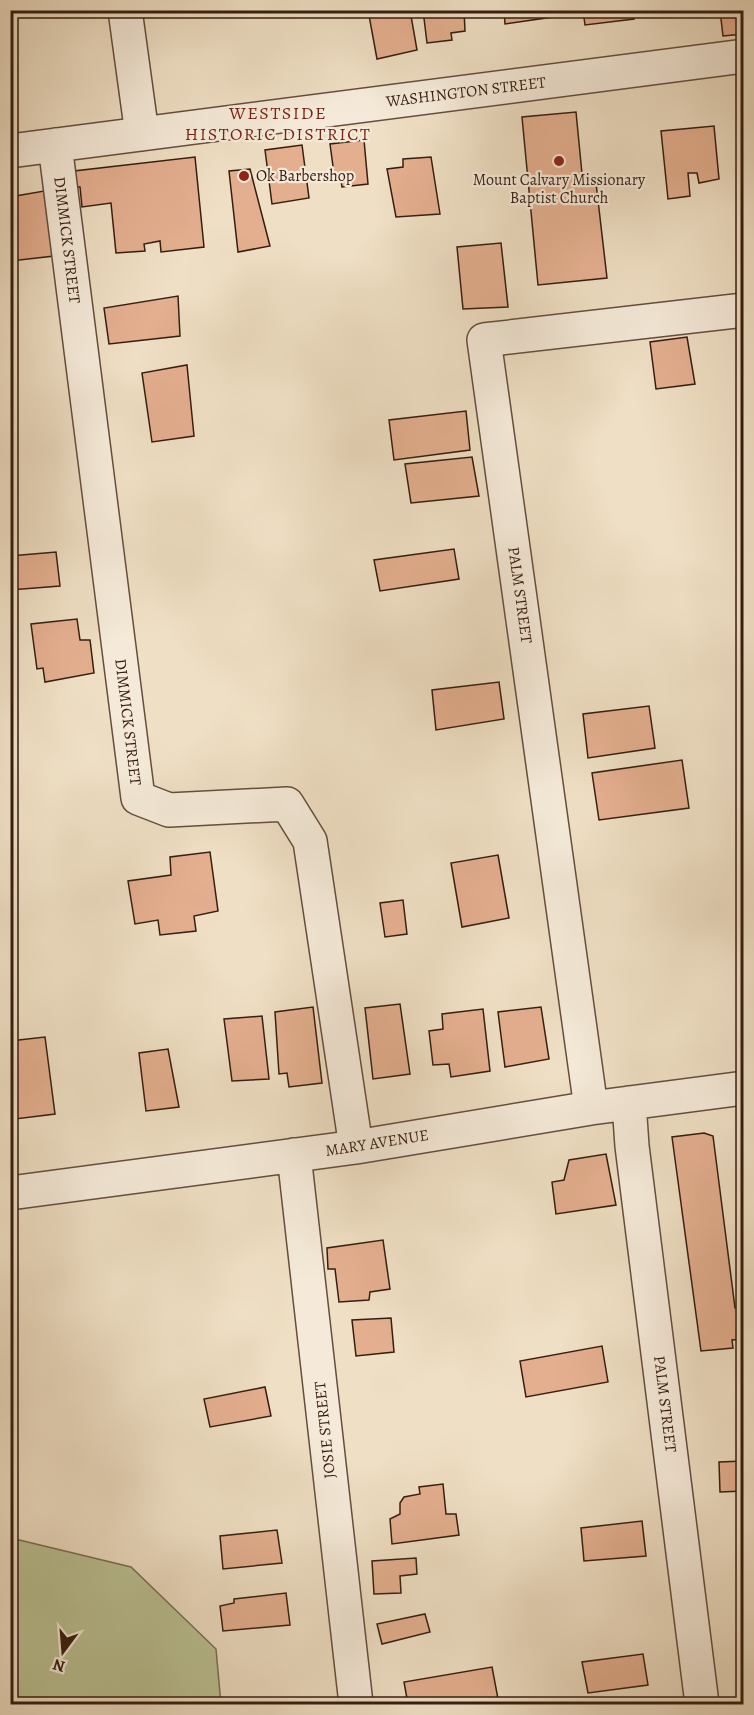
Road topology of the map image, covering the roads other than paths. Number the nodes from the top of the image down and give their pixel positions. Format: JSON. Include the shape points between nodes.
{"nodes":[{"id":1,"x":125,"y":10,"type":"edge"},
{"id":2,"x":744,"y":56,"type":"edge"},
{"id":3,"x":142,"y":134,"type":"junction"},
{"id":4,"x":56,"y":146,"type":"junction"},
{"id":5,"x":10,"y":151,"type":"edge"},
{"id":6,"x":744,"y":310,"type":"edge"},
{"id":7,"x":744,"y":1088,"type":"edge"},
{"id":8,"x":629,"y":1103,"type":"junction"},
{"id":9,"x":591,"y":1108,"type":"junction"},
{"id":10,"x":356,"y":1147,"type":"junction"},
{"id":11,"x":294,"y":1155,"type":"junction"},
{"id":12,"x":10,"y":1193,"type":"edge"},
{"id":13,"x":356,"y":1704,"type":"edge"},
{"id":14,"x":702,"y":1704,"type":"edge"}],
"edges":[{"from":1,"to":3,"type":"street"},
{"from":2,"to":3,"type":"street","name":"WASHINGTON STREET"},
{"from":3,"to":4,"type":"street","name":"WASHINGTON STREET"},
{"from":4,"to":5,"type":"street","name":"WASHINGTON STREET"},
{"from":4,"to":10,"type":"street","name":"DIMMICK STREET","via":[[138,798],[169,810],[287,804],[293,813],[310,842]]},
{"from":6,"to":9,"type":"street","name":"PALM STREET","via":[[484,340]]},
{"from":7,"to":8,"type":"street","name":"MARY AVENUE"},
{"from":8,"to":9,"type":"street","name":"MARY AVENUE"},
{"from":8,"to":14,"type":"street","name":"PALM STREET"},
{"from":9,"to":10,"type":"street","name":"MARY AVENUE"},
{"from":10,"to":11,"type":"street","name":"MARY AVENUE"},
{"from":11,"to":12,"type":"street","name":"MARY AVENUE"},
{"from":11,"to":13,"type":"street","name":"JOSIE STREET"}]}
